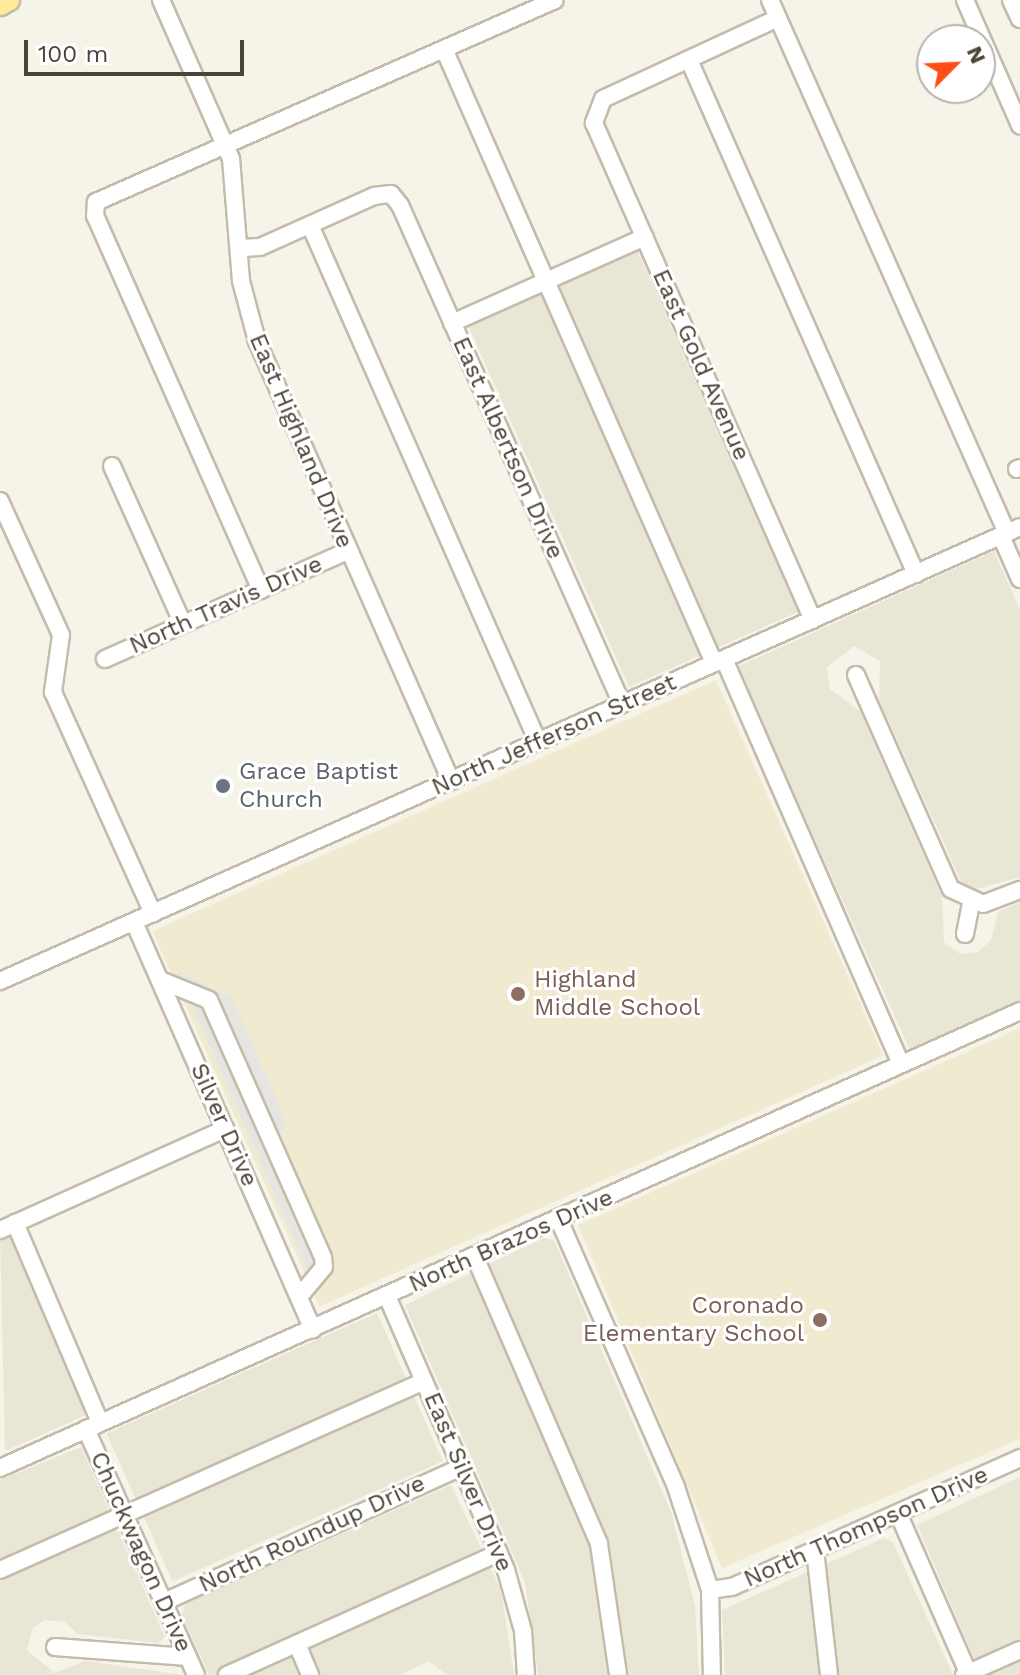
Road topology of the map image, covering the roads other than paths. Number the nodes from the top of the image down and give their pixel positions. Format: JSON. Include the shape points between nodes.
{"nodes":[{"id":1,"x":8,"y":0,"type":"edge"},
{"id":2,"x":161,"y":0,"type":"edge"},
{"id":3,"x":555,"y":0,"type":"edge"},
{"id":4,"x":770,"y":0,"type":"edge"},
{"id":5,"x":965,"y":0,"type":"edge"},
{"id":6,"x":1011,"y":0,"type":"edge"},
{"id":7,"x":0,"y":4,"type":"edge"},
{"id":8,"x":778,"y":18,"type":"junction"},
{"id":9,"x":1020,"y":19,"type":"edge"},
{"id":10,"x":444,"y":49,"type":"junction"},
{"id":11,"x":689,"y":60,"type":"junction"},
{"id":12,"x":1020,"y":125,"type":"edge"},
{"id":13,"x":226,"y":145,"type":"junction"},
{"id":14,"x":310,"y":225,"type":"junction"},
{"id":15,"x":645,"y":237,"type":"junction"},
{"id":16,"x":241,"y":248,"type":"junction"},
{"id":17,"x":545,"y":282,"type":"junction"},
{"id":18,"x":452,"y":323,"type":"junction"},
{"id":19,"x":112,"y":466,"type":"dead end"},
{"id":20,"x":0,"y":501,"type":"edge"},
{"id":21,"x":1009,"y":532,"type":"edge"},
{"id":22,"x":348,"y":551,"type":"junction"},
{"id":23,"x":916,"y":574,"type":"junction"},
{"id":24,"x":1020,"y":579,"type":"edge"},
{"id":25,"x":261,"y":590,"type":"junction"},
{"id":26,"x":813,"y":620,"type":"junction"},
{"id":27,"x":183,"y":624,"type":"junction"},
{"id":28,"x":105,"y":659,"type":"dead end"},
{"id":29,"x":719,"y":661,"type":"junction"},
{"id":30,"x":856,"y":675,"type":"dead end"},
{"id":31,"x":622,"y":704,"type":"junction"},
{"id":32,"x":538,"y":742,"type":"junction"},
{"id":33,"x":451,"y":781,"type":"junction"},
{"id":34,"x":1020,"y":890,"type":"edge"},
{"id":35,"x":971,"y":903,"type":"junction"},
{"id":36,"x":153,"y":913,"type":"junction"},
{"id":37,"x":134,"y":922,"type":"junction"},
{"id":38,"x":965,"y":934,"type":"dead end"},
{"id":39,"x":160,"y":980,"type":"junction"},
{"id":40,"x":0,"y":981,"type":"edge"},
{"id":41,"x":1020,"y":1011,"type":"edge"},
{"id":42,"x":901,"y":1064,"type":"junction"},
{"id":43,"x":225,"y":1129,"type":"junction"},
{"id":44,"x":559,"y":1220,"type":"junction"},
{"id":45,"x":8,"y":1226,"type":"edge"},
{"id":46,"x":475,"y":1257,"type":"junction"},
{"id":47,"x":387,"y":1296,"type":"junction"},
{"id":48,"x":299,"y":1297,"type":"junction"},
{"id":49,"x":313,"y":1329,"type":"junction"},
{"id":50,"x":424,"y":1381,"type":"junction"},
{"id":51,"x":93,"y":1426,"type":"junction"},
{"id":52,"x":1020,"y":1458,"type":"edge"},
{"id":53,"x":461,"y":1467,"type":"junction"},
{"id":54,"x":0,"y":1468,"type":"edge"},
{"id":55,"x":898,"y":1513,"type":"junction"},
{"id":56,"x":125,"y":1516,"type":"junction"},
{"id":57,"x":815,"y":1550,"type":"junction"},
{"id":58,"x":499,"y":1553,"type":"junction"},
{"id":59,"x":0,"y":1570,"type":"edge"},
{"id":60,"x":710,"y":1590,"type":"junction"},
{"id":61,"x":164,"y":1602,"type":"junction"},
{"id":62,"x":297,"y":1644,"type":"junction"},
{"id":63,"x":55,"y":1647,"type":"dead end"},
{"id":64,"x":1020,"y":1650,"type":"edge"},
{"id":65,"x":188,"y":1657,"type":"junction"},
{"id":66,"x":967,"y":1674,"type":"edge"},
{"id":67,"x":196,"y":1675,"type":"edge"},
{"id":68,"x":227,"y":1675,"type":"edge"},
{"id":69,"x":310,"y":1675,"type":"edge"},
{"id":70,"x":526,"y":1675,"type":"edge"},
{"id":71,"x":618,"y":1675,"type":"edge"},
{"id":72,"x":712,"y":1675,"type":"edge"},
{"id":73,"x":829,"y":1675,"type":"edge"}],
"edges":[{"from":1,"to":7,"type":"main road"},
{"from":2,"to":13,"type":"street","name":"East Highland Drive"},
{"from":3,"to":10,"type":"street"},
{"from":4,"to":8,"type":"street"},
{"from":5,"to":12,"type":"street"},
{"from":6,"to":9,"type":"street"},
{"from":8,"to":11,"type":"street"},
{"from":8,"to":21,"type":"street"},
{"from":10,"to":13,"type":"street"},
{"from":10,"to":17,"type":"street"},
{"from":11,"to":15,"type":"street","name":"East Gold Avenue","via":[[595,109],[594,123]]},
{"from":11,"to":23,"type":"street"},
{"from":13,"to":16,"type":"street","name":"East Highland Drive","via":[[237,182]]},
{"from":13,"to":25,"type":"street","via":[[96,202],[95,216]]},
{"from":14,"to":16,"type":"street"},
{"from":14,"to":18,"type":"street","name":"East Albertson Drive","via":[[391,194]]},
{"from":14,"to":32,"type":"street"},
{"from":15,"to":17,"type":"street"},
{"from":15,"to":26,"type":"street","name":"East Gold Avenue"},
{"from":16,"to":22,"type":"street","name":"East Highland Drive","via":[[241,281],[257,341]]},
{"from":17,"to":18,"type":"street"},
{"from":17,"to":29,"type":"street"},
{"from":18,"to":31,"type":"street","name":"East Albertson Drive"},
{"from":19,"to":27,"type":"street"},
{"from":20,"to":36,"type":"street","via":[[61,635],[53,692]]},
{"from":21,"to":23,"type":"street","name":"North Jefferson Street"},
{"from":21,"to":24,"type":"street"},
{"from":22,"to":25,"type":"street","name":"North Travis Drive"},
{"from":22,"to":33,"type":"street","name":"East Highland Drive"},
{"from":23,"to":26,"type":"street","name":"North Jefferson Street"},
{"from":25,"to":27,"type":"street","name":"North Travis Drive"},
{"from":26,"to":29,"type":"street","name":"North Jefferson Street"},
{"from":27,"to":28,"type":"street","name":"North Travis Drive"},
{"from":29,"to":31,"type":"street","name":"North Jefferson Street"},
{"from":29,"to":42,"type":"street"},
{"from":30,"to":35,"type":"street","via":[[945,877]]},
{"from":31,"to":32,"type":"street","name":"North Jefferson Street"},
{"from":32,"to":33,"type":"street","name":"North Jefferson Street"},
{"from":33,"to":36,"type":"street","name":"North Jefferson Street"},
{"from":34,"to":35,"type":"street"},
{"from":35,"to":38,"type":"street"},
{"from":36,"to":37,"type":"street","name":"North Jefferson Street"},
{"from":37,"to":39,"type":"street","name":"Silver Drive"},
{"from":37,"to":40,"type":"street","name":"North Jefferson Street"},
{"from":39,"to":43,"type":"street","name":"Silver Drive"},
{"from":39,"to":48,"type":"street","via":[[209,1000],[323,1257],[324,1267]]},
{"from":41,"to":42,"type":"street","name":"North Brazos Drive"},
{"from":42,"to":44,"type":"street","name":"North Brazos Drive"},
{"from":43,"to":45,"type":"street"},
{"from":43,"to":48,"type":"street","name":"Silver Drive"},
{"from":44,"to":46,"type":"street","name":"North Brazos Drive"},
{"from":44,"to":60,"type":"street","via":[[676,1487]]},
{"from":45,"to":51,"type":"street","name":"Chuckwagon Drive"},
{"from":46,"to":47,"type":"street","name":"North Brazos Drive"},
{"from":46,"to":71,"type":"street","via":[[599,1544]]},
{"from":47,"to":49,"type":"street","name":"North Brazos Drive"},
{"from":47,"to":50,"type":"street","name":"East Silver Drive"},
{"from":48,"to":49,"type":"street","name":"Silver Drive"},
{"from":49,"to":51,"type":"street","name":"North Brazos Drive"},
{"from":50,"to":53,"type":"street","name":"East Silver Drive"},
{"from":50,"to":56,"type":"street"},
{"from":51,"to":54,"type":"street","name":"North Brazos Drive"},
{"from":51,"to":56,"type":"street","name":"Chuckwagon Drive"},
{"from":52,"to":55,"type":"street","name":"North Thompson Drive"},
{"from":53,"to":58,"type":"street","name":"East Silver Drive"},
{"from":53,"to":61,"type":"street","name":"North Roundup Drive"},
{"from":55,"to":57,"type":"street","name":"North Thompson Drive"},
{"from":55,"to":66,"type":"street"},
{"from":56,"to":59,"type":"street"},
{"from":56,"to":61,"type":"street","name":"Chuckwagon Drive"},
{"from":57,"to":60,"type":"street","name":"North Thompson Drive"},
{"from":57,"to":73,"type":"street"},
{"from":58,"to":62,"type":"street"},
{"from":58,"to":70,"type":"street","name":"East Silver Drive","via":[[516,1596]]},
{"from":60,"to":72,"type":"street"},
{"from":61,"to":65,"type":"street","name":"Chuckwagon Drive"},
{"from":62,"to":68,"type":"street"},
{"from":62,"to":69,"type":"street"},
{"from":63,"to":65,"type":"street"},
{"from":64,"to":66,"type":"street"},
{"from":65,"to":67,"type":"street","name":"Chuckwagon Drive"}]}
